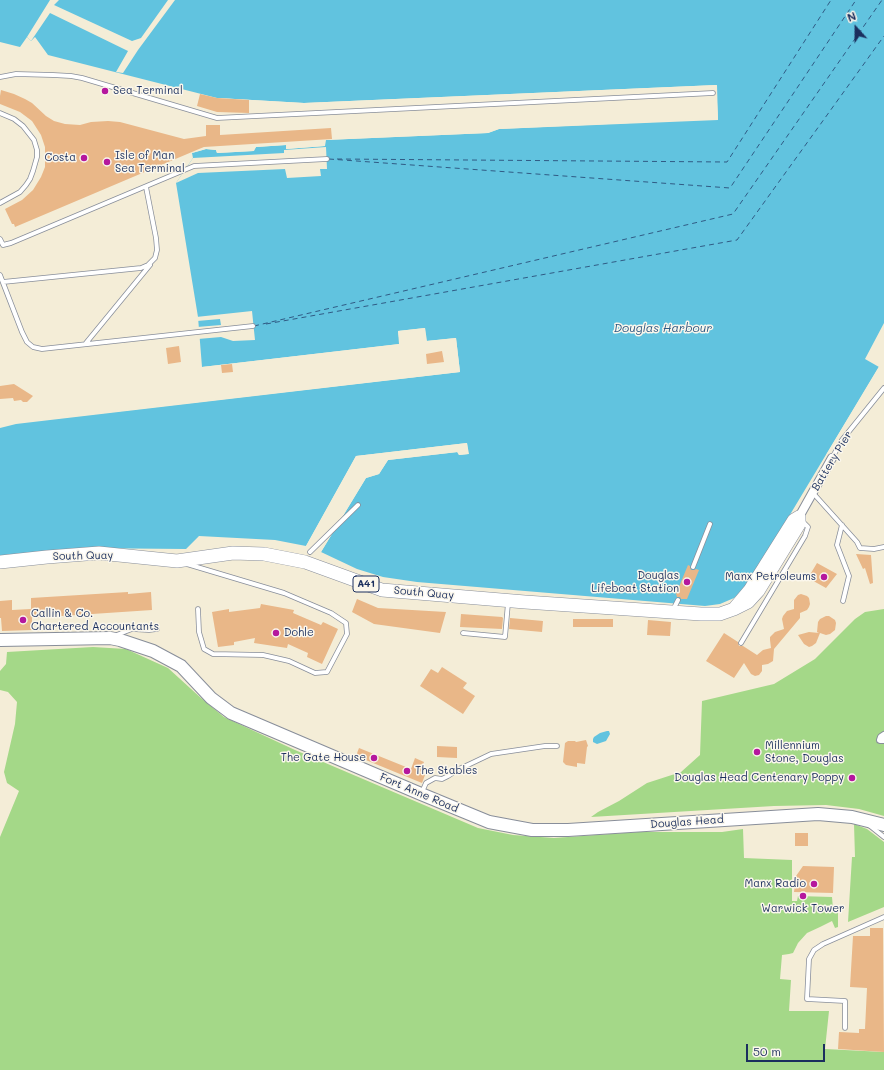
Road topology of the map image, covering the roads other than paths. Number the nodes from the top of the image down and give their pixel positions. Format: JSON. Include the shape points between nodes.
{"nodes":[{"id":1,"x":0,"y":77,"type":"edge"},
{"id":2,"x":713,"y":93,"type":"dead end"},
{"id":3,"x":0,"y":113,"type":"edge"},
{"id":4,"x":327,"y":159,"type":"dead end"},
{"id":5,"x":146,"y":187,"type":"junction"},
{"id":6,"x":0,"y":203,"type":"edge"},
{"id":7,"x":0,"y":240,"type":"edge"},
{"id":8,"x":155,"y":258,"type":"junction"},
{"id":9,"x":0,"y":275,"type":"edge"},
{"id":10,"x":2,"y":282,"type":"junction"},
{"id":11,"x":253,"y":326,"type":"dead end"},
{"id":12,"x":86,"y":343,"type":"junction"},
{"id":13,"x":884,"y":388,"type":"edge"},
{"id":14,"x":832,"y":458,"type":"joint"},
{"id":15,"x":813,"y":492,"type":"junction"},
{"id":16,"x":358,"y":505,"type":"dead end"},
{"id":17,"x":799,"y":518,"type":"junction"},
{"id":18,"x":710,"y":524,"type":"dead end"},
{"id":19,"x":842,"y":525,"type":"junction"},
{"id":20,"x":884,"y":548,"type":"edge"},
{"id":21,"x":310,"y":552,"type":"dead end"},
{"id":22,"x":177,"y":561,"type":"junction"},
{"id":23,"x":0,"y":562,"type":"edge"},
{"id":24,"x":693,"y":567,"type":"dead end"},
{"id":25,"x":508,"y":600,"type":"junction"},
{"id":26,"x":843,"y":601,"type":"dead end"},
{"id":27,"x":198,"y":609,"type":"dead end"},
{"id":28,"x":734,"y":609,"type":"joint"},
{"id":29,"x":157,"y":629,"type":"dead end"},
{"id":30,"x":463,"y":633,"type":"dead end"},
{"id":31,"x":115,"y":639,"type":"junction"},
{"id":32,"x":0,"y":640,"type":"edge"},
{"id":33,"x":740,"y":643,"type":"dead end"},
{"id":34,"x":884,"y":734,"type":"edge"},
{"id":35,"x":884,"y":740,"type":"edge"},
{"id":36,"x":557,"y":746,"type":"dead end"},
{"id":37,"x":421,"y":794,"type":"junction"},
{"id":38,"x":866,"y":820,"type":"junction"},
{"id":39,"x":489,"y":822,"type":"joint"},
{"id":40,"x":884,"y":825,"type":"edge"},
{"id":41,"x":884,"y":837,"type":"edge"},
{"id":42,"x":884,"y":917,"type":"edge"},
{"id":43,"x":845,"y":1028,"type":"dead end"}],
"edges":[{"from":1,"to":2,"type":"lane","via":[[16,74],[82,78],[217,118]]},
{"from":3,"to":6,"type":"lane","via":[[23,126],[34,140],[37,150],[33,172],[26,185],[20,192]]},
{"from":4,"to":5,"type":"lane","via":[[194,166]]},
{"from":5,"to":7,"type":"lane","via":[[23,238],[3,245]]},
{"from":5,"to":8,"type":"lane","via":[[156,238]]},
{"from":8,"to":10,"type":"lane","via":[[141,268]]},
{"from":8,"to":12,"type":"lane"},
{"from":9,"to":10,"type":"lane"},
{"from":10,"to":12,"type":"lane","via":[[22,332],[33,347],[42,349]]},
{"from":11,"to":12,"type":"lane"},
{"from":13,"to":14,"type":"lane","name":"Battery Pier","via":[[842,440]]},
{"from":14,"to":15,"type":"street","name":"Battery Pier"},
{"from":15,"to":17,"type":"street","name":"Battery Pier"},
{"from":15,"to":19,"type":"lane"},
{"from":16,"to":21,"type":"lane"},
{"from":17,"to":28,"type":"main road","name":"Battery Pier","number":"A41","via":[[799,524],[758,591],[748,602]]},
{"from":17,"to":33,"type":"lane","via":[[808,527],[805,536]]},
{"from":18,"to":24,"type":"lane"},
{"from":19,"to":20,"type":"lane","via":[[860,548]]},
{"from":19,"to":26,"type":"lane","via":[[837,545],[850,576]]},
{"from":22,"to":23,"type":"main road","name":"South Quay","number":"A41","via":[[99,553]]},
{"from":22,"to":25,"type":"main road","name":"South Quay","number":"A41","via":[[233,553],[264,554],[305,562],[382,590]]},
{"from":22,"to":27,"type":"lane","via":[[284,593],[331,613],[346,623],[347,634],[327,672],[316,673],[289,661],[263,656],[213,654],[204,649],[199,632]]},
{"from":25,"to":28,"type":"main road","name":"South Quay","number":"A41","via":[[675,605],[702,614],[720,614]]},
{"from":25,"to":30,"type":"lane","via":[[505,637]]},
{"from":29,"to":31,"type":"lane","via":[[132,629],[122,632]]},
{"from":31,"to":32,"type":"main road","name":"Fort Anne Road"},
{"from":31,"to":37,"type":"main road","name":"Fort Anne Road","via":[[153,651],[181,666],[211,698],[231,713]]},
{"from":34,"to":35,"type":"street","via":[[880,740]]},
{"from":36,"to":37,"type":"lane","via":[[491,754],[442,779],[435,778],[426,783]]},
{"from":37,"to":39,"type":"main road","name":"Fort Anne Road"},
{"from":38,"to":39,"type":"main road","name":"Douglas Head","via":[[818,814],[568,830],[532,830]]},
{"from":38,"to":40,"type":"main road","name":"Douglas Head"},
{"from":38,"to":41,"type":"lane"},
{"from":42,"to":43,"type":"lane","via":[[823,944],[814,950],[809,959],[807,999],[845,1001]]}]}
